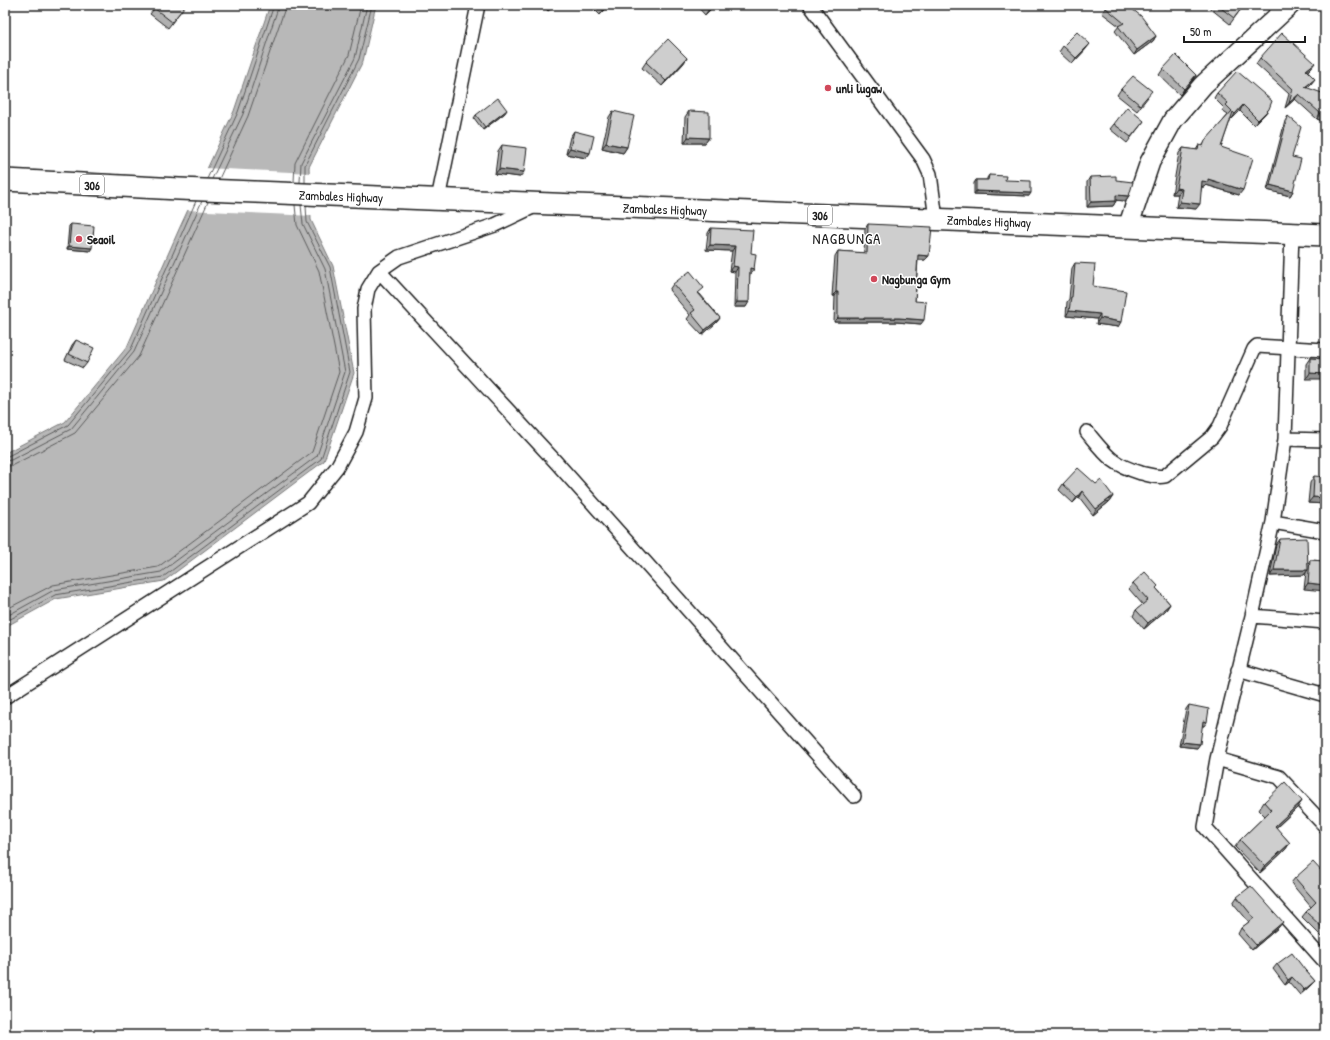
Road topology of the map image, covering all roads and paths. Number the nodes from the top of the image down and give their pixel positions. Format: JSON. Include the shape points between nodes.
{"nodes":[{"id":1,"x":478,"y":5,"type":"edge"},
{"id":2,"x":810,"y":5,"type":"edge"},
{"id":3,"x":1283,"y":7,"type":"edge"},
{"id":4,"x":5,"y":180,"type":"edge"},
{"id":5,"x":438,"y":200,"type":"junction"},
{"id":6,"x":540,"y":204,"type":"junction"},
{"id":7,"x":936,"y":219,"type":"junction"},
{"id":8,"x":1128,"y":227,"type":"junction"},
{"id":9,"x":1292,"y":233,"type":"junction"},
{"id":10,"x":1325,"y":234,"type":"edge"},
{"id":11,"x":379,"y":271,"type":"junction"},
{"id":12,"x":1288,"y":348,"type":"junction"},
{"id":13,"x":1325,"y":350,"type":"edge"},
{"id":14,"x":1087,"y":432,"type":"dead end"},
{"id":15,"x":1285,"y":439,"type":"junction"},
{"id":16,"x":1325,"y":440,"type":"edge"},
{"id":17,"x":1273,"y":522,"type":"junction"},
{"id":18,"x":1325,"y":531,"type":"edge"},
{"id":19,"x":1252,"y":616,"type":"junction"},
{"id":20,"x":1325,"y":622,"type":"edge"},
{"id":21,"x":1238,"y":670,"type":"junction"},
{"id":22,"x":1325,"y":695,"type":"edge"},
{"id":23,"x":5,"y":697,"type":"edge"},
{"id":24,"x":1217,"y":759,"type":"junction"},
{"id":25,"x":854,"y":796,"type":"dead end"},
{"id":26,"x":1325,"y":826,"type":"edge"},
{"id":27,"x":1325,"y":962,"type":"edge"}],
"edges":[{"from":1,"to":5,"type":"street"},
{"from":2,"to":7,"type":"street","via":[[923,159],[930,174]]},
{"from":3,"to":8,"type":"street","via":[[1203,86],[1174,120],[1150,162]]},
{"from":4,"to":5,"type":"main road","name":"Zambales Highway","number":"306"},
{"from":5,"to":6,"type":"main road","name":"Zambales Highway","number":"306"},
{"from":6,"to":7,"type":"main road","name":"Zambales Highway","number":"306"},
{"from":6,"to":11,"type":"street","via":[[494,225],[399,257]]},
{"from":7,"to":8,"type":"main road","name":"Zambales Highway","number":"306"},
{"from":8,"to":9,"type":"main road","name":"Zambales Highway","number":"306"},
{"from":9,"to":10,"type":"main road","name":"Zambales Highway","number":"306"},
{"from":9,"to":12,"type":"street"},
{"from":11,"to":23,"type":"street","via":[[368,289],[364,309],[366,398],[356,432],[337,467],[308,503]]},
{"from":11,"to":25,"type":"street","via":[[555,461]]},
{"from":12,"to":13,"type":"street"},
{"from":12,"to":14,"type":"street","via":[[1257,346],[1254,349],[1220,426],[1212,437],[1165,476],[1156,477],[1124,468],[1110,459]]},
{"from":12,"to":15,"type":"street"},
{"from":15,"to":16,"type":"street"},
{"from":15,"to":17,"type":"street"},
{"from":17,"to":18,"type":"street"},
{"from":17,"to":19,"type":"street"},
{"from":19,"to":20,"type":"street"},
{"from":19,"to":21,"type":"street"},
{"from":21,"to":22,"type":"street"},
{"from":21,"to":24,"type":"street"},
{"from":24,"to":26,"type":"street","via":[[1279,777]]},
{"from":24,"to":27,"type":"street","via":[[1205,827]]}]}
